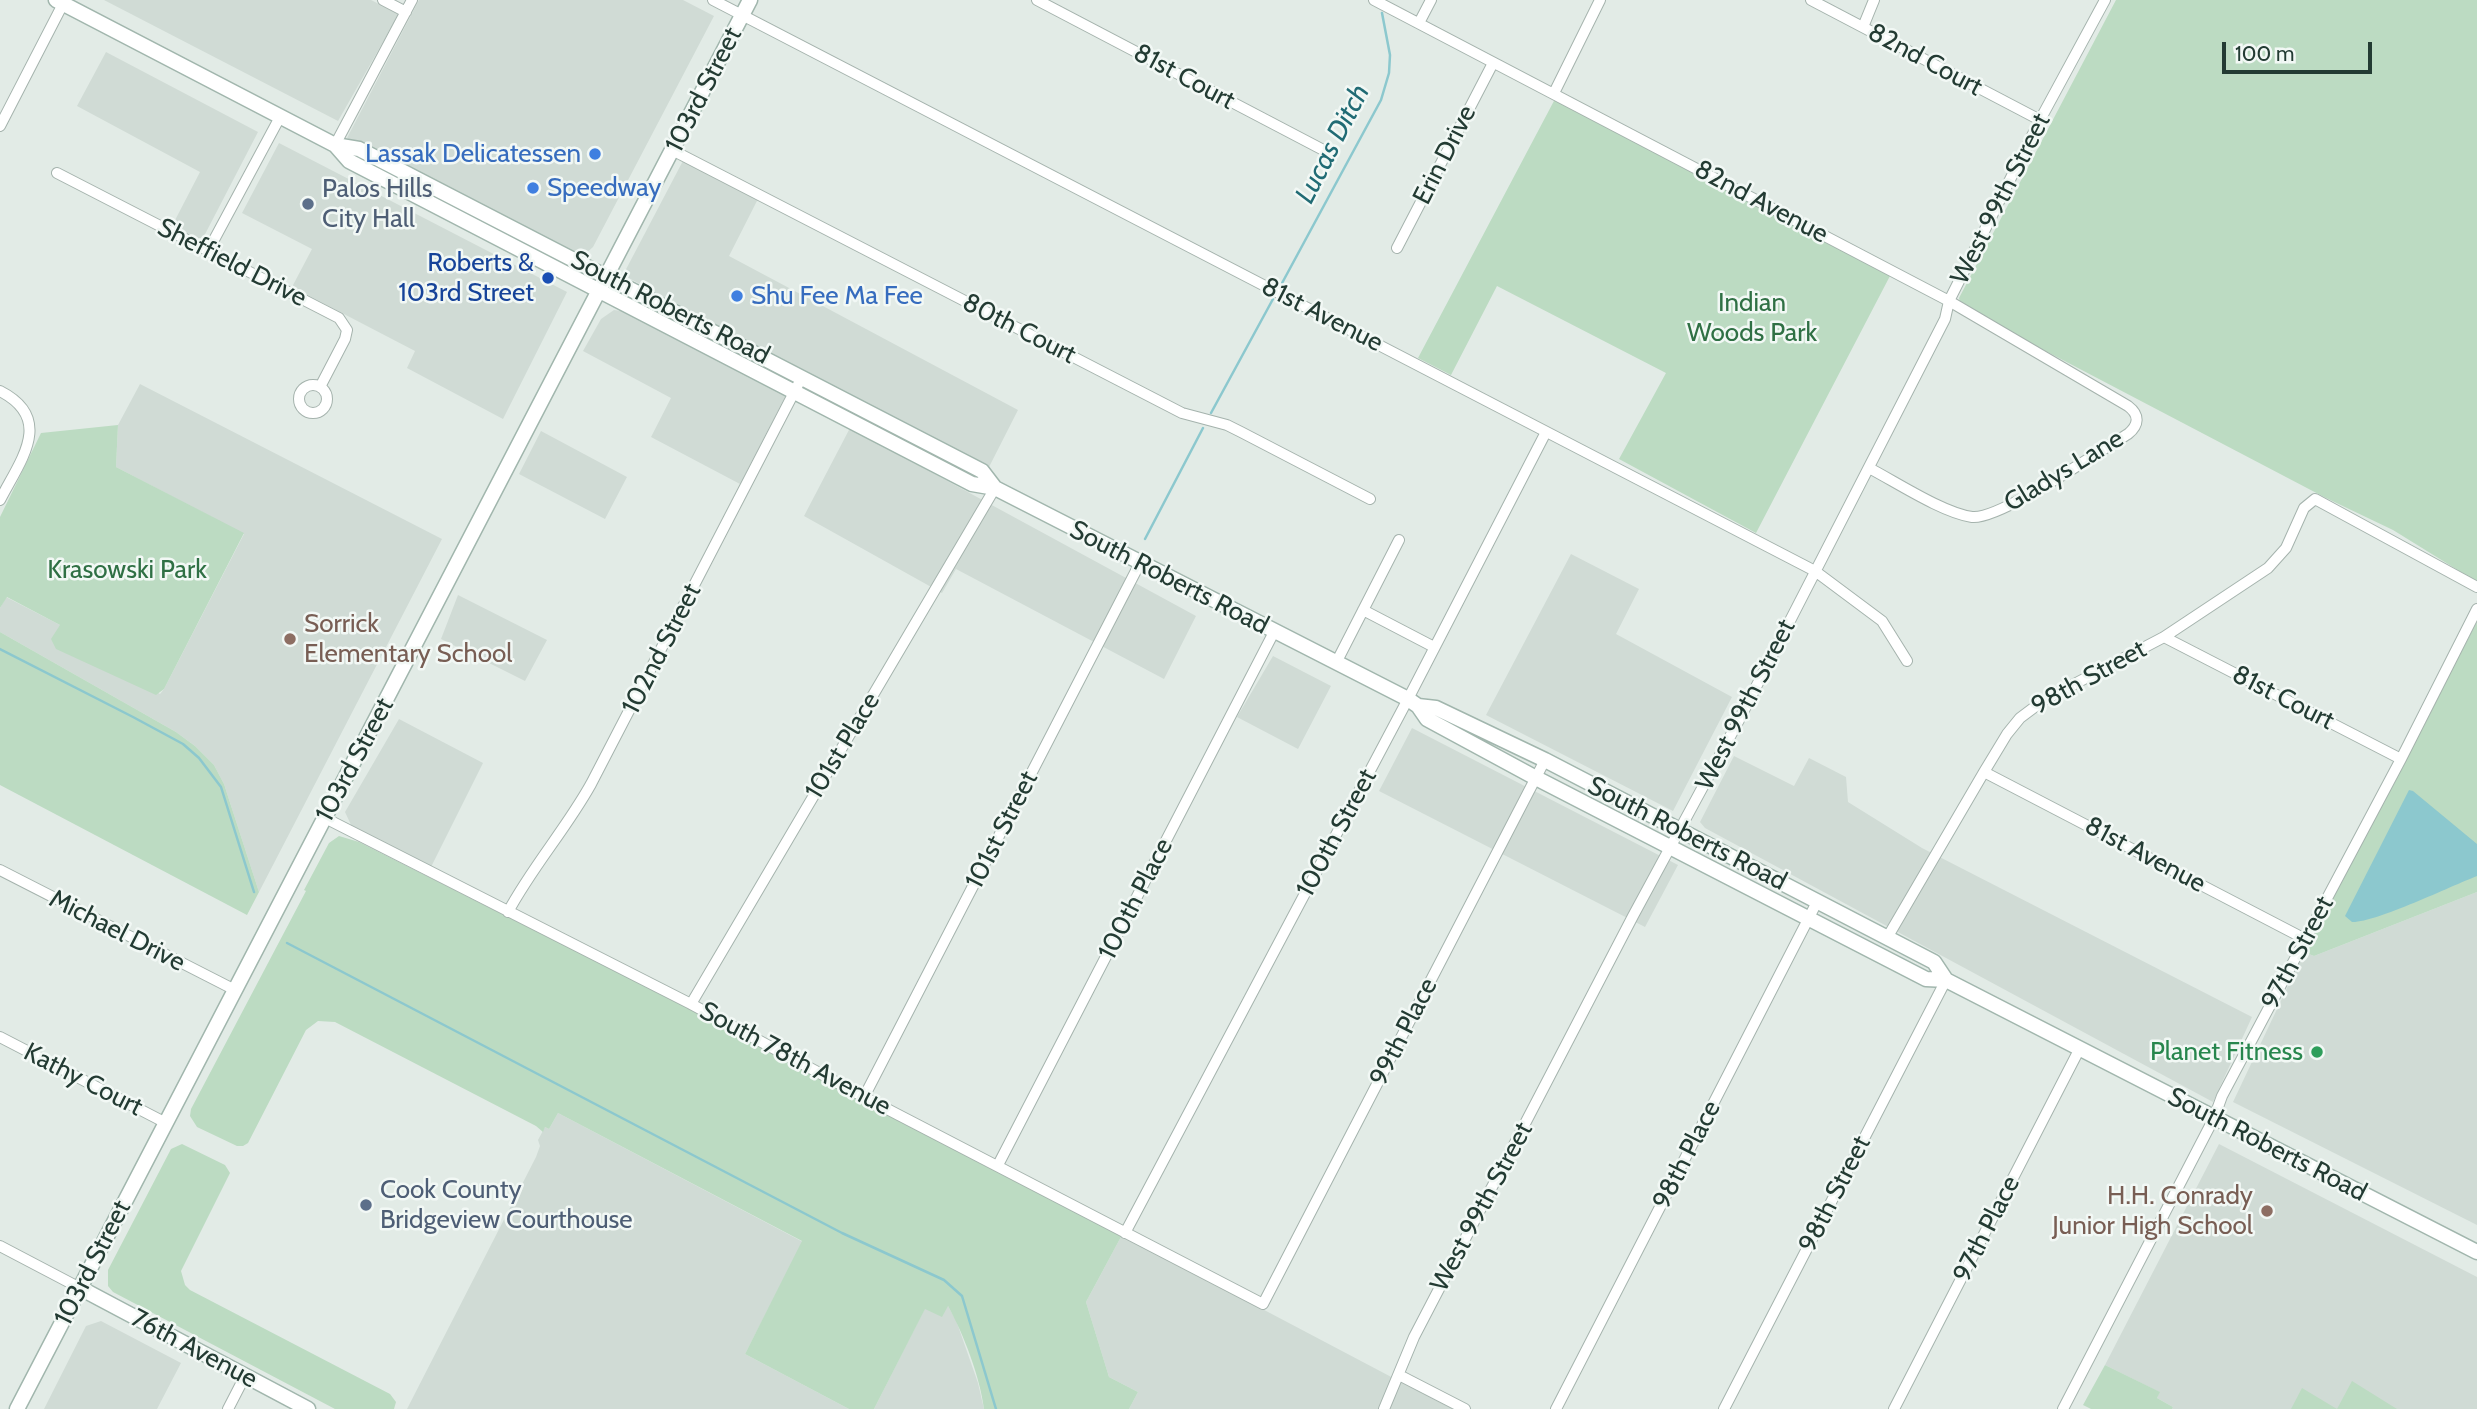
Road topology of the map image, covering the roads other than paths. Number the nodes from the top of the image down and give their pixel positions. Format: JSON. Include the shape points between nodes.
{"nodes":[{"id":1,"x":383,"y":0,"type":"edge"},
{"id":2,"x":412,"y":0,"type":"edge"},
{"id":3,"x":713,"y":0,"type":"edge"},
{"id":4,"x":750,"y":0,"type":"edge"},
{"id":5,"x":1037,"y":0,"type":"edge"},
{"id":6,"x":1374,"y":0,"type":"edge"},
{"id":7,"x":1431,"y":0,"type":"edge"},
{"id":8,"x":1601,"y":0,"type":"edge"},
{"id":9,"x":1811,"y":0,"type":"edge"},
{"id":10,"x":1874,"y":0,"type":"edge"},
{"id":11,"x":2105,"y":0,"type":"edge"},
{"id":12,"x":61,"y":1,"type":"edge"},
{"id":13,"x":406,"y":12,"type":"junction"},
{"id":14,"x":743,"y":15,"type":"junction"},
{"id":15,"x":1419,"y":23,"type":"junction"},
{"id":16,"x":1863,"y":27,"type":"junction"},
{"id":17,"x":1493,"y":63,"type":"junction"},
{"id":18,"x":1554,"y":93,"type":"junction"},
{"id":19,"x":280,"y":117,"type":"junction"},
{"id":20,"x":2040,"y":120,"type":"junction"},
{"id":21,"x":0,"y":126,"type":"edge"},
{"id":22,"x":335,"y":145,"type":"junction"},
{"id":23,"x":672,"y":150,"type":"junction"},
{"id":24,"x":1331,"y":154,"type":"dead end"},
{"id":25,"x":57,"y":173,"type":"dead end"},
{"id":26,"x":1397,"y":248,"type":"dead end"},
{"id":27,"x":208,"y":251,"type":"junction"},
{"id":28,"x":608,"y":275,"type":"junction"},
{"id":29,"x":599,"y":292,"type":"junction"},
{"id":30,"x":1949,"y":301,"type":"junction"},
{"id":31,"x":802,"y":377,"type":"junction"},
{"id":32,"x":320,"y":387,"type":"dead end"},
{"id":33,"x":0,"y":391,"type":"edge"},
{"id":34,"x":794,"y":391,"type":"junction"},
{"id":35,"x":2138,"y":419,"type":"joint"},
{"id":36,"x":1546,"y":432,"type":"junction"},
{"id":37,"x":1870,"y":468,"type":"junction"},
{"id":38,"x":995,"y":488,"type":"junction"},
{"id":39,"x":1370,"y":499,"type":"dead end"},
{"id":40,"x":0,"y":500,"type":"edge"},
{"id":41,"x":1399,"y":540,"type":"dead end"},
{"id":42,"x":1140,"y":563,"type":"junction"},
{"id":43,"x":1815,"y":571,"type":"junction"},
{"id":44,"x":2477,"y":587,"type":"edge"},
{"id":45,"x":2477,"y":609,"type":"edge"},
{"id":46,"x":1363,"y":610,"type":"junction"},
{"id":47,"x":1274,"y":632,"type":"junction"},
{"id":48,"x":2164,"y":637,"type":"junction"},
{"id":49,"x":1434,"y":647,"type":"junction"},
{"id":50,"x":1907,"y":661,"type":"dead end"},
{"id":51,"x":1336,"y":663,"type":"junction"},
{"id":52,"x":1413,"y":703,"type":"junction"},
{"id":53,"x":2401,"y":759,"type":"junction"},
{"id":54,"x":1545,"y":760,"type":"junction"},
{"id":55,"x":1984,"y":772,"type":"junction"},
{"id":56,"x":1536,"y":778,"type":"junction"},
{"id":57,"x":325,"y":818,"type":"junction"},
{"id":58,"x":1681,"y":829,"type":"junction"},
{"id":59,"x":1671,"y":847,"type":"junction"},
{"id":60,"x":0,"y":870,"type":"edge"},
{"id":61,"x":1817,"y":902,"type":"junction"},
{"id":62,"x":508,"y":912,"type":"junction"},
{"id":63,"x":1809,"y":918,"type":"junction"},
{"id":64,"x":1887,"y":938,"type":"junction"},
{"id":65,"x":2305,"y":939,"type":"junction"},
{"id":66,"x":1946,"y":980,"type":"junction"},
{"id":67,"x":235,"y":990,"type":"junction"},
{"id":68,"x":691,"y":1004,"type":"junction"},
{"id":69,"x":0,"y":1037,"type":"edge"},
{"id":70,"x":2080,"y":1048,"type":"junction"},
{"id":71,"x":864,"y":1097,"type":"junction"},
{"id":72,"x":2214,"y":1118,"type":"junction"},
{"id":73,"x":166,"y":1123,"type":"junction"},
{"id":74,"x":998,"y":1166,"type":"junction"},
{"id":75,"x":1125,"y":1233,"type":"junction"},
{"id":76,"x":0,"y":1246,"type":"edge"},
{"id":77,"x":2477,"y":1252,"type":"edge"},
{"id":78,"x":80,"y":1288,"type":"junction"},
{"id":79,"x":1263,"y":1304,"type":"joint"},
{"id":80,"x":1399,"y":1375,"type":"junction"},
{"id":81,"x":245,"y":1376,"type":"junction"},
{"id":82,"x":17,"y":1409,"type":"edge"},
{"id":83,"x":228,"y":1409,"type":"edge"},
{"id":84,"x":308,"y":1409,"type":"edge"},
{"id":85,"x":1384,"y":1409,"type":"edge"},
{"id":86,"x":1465,"y":1409,"type":"edge"},
{"id":87,"x":1556,"y":1409,"type":"edge"},
{"id":88,"x":1724,"y":1409,"type":"edge"},
{"id":89,"x":1894,"y":1409,"type":"edge"},
{"id":90,"x":2063,"y":1409,"type":"edge"}],
"edges":[{"from":1,"to":13,"type":"street"},
{"from":2,"to":13,"type":"street"},
{"from":3,"to":14,"type":"street","name":"81st Avenue"},
{"from":4,"to":14,"type":"street","name":"103rd Street"},
{"from":5,"to":24,"type":"street","name":"81st Court"},
{"from":6,"to":15,"type":"street","name":"82nd Avenue"},
{"from":7,"to":15,"type":"street"},
{"from":8,"to":18,"type":"street"},
{"from":9,"to":16,"type":"street","name":"82nd Court"},
{"from":10,"to":16,"type":"street"},
{"from":11,"to":20,"type":"street","name":"West 99th Street"},
{"from":12,"to":19,"type":"street","name":"South Roberts Road"},
{"from":12,"to":21,"type":"street"},
{"from":13,"to":22,"type":"street"},
{"from":14,"to":23,"type":"street","name":"103rd Street"},
{"from":14,"to":36,"type":"street","name":"81st Avenue"},
{"from":15,"to":17,"type":"street","name":"82nd Avenue"},
{"from":16,"to":20,"type":"street","name":"82nd Court"},
{"from":17,"to":18,"type":"street","name":"82nd Avenue"},
{"from":17,"to":26,"type":"street","name":"Erin Drive"},
{"from":18,"to":30,"type":"street","name":"82nd Avenue"},
{"from":19,"to":22,"type":"street","name":"South Roberts Road"},
{"from":19,"to":27,"type":"street"},
{"from":20,"to":30,"type":"street","name":"West 99th Street"},
{"from":22,"to":28,"type":"street","name":"South Roberts Road","via":[[359,149]]},
{"from":22,"to":29,"type":"street","name":"South Roberts Road","via":[[349,161]]},
{"from":23,"to":28,"type":"street","name":"103rd Street"},
{"from":23,"to":39,"type":"street","name":"80th Court","via":[[1182,414],[1234,429]]},
{"from":25,"to":27,"type":"street","name":"Sheffield Drive"},
{"from":27,"to":32,"type":"street","name":"Sheffield Drive","via":[[344,324],[345,339]]},
{"from":28,"to":29,"type":"street","name":"103rd Street"},
{"from":28,"to":31,"type":"street","name":"South Roberts Road"},
{"from":29,"to":34,"type":"street","name":"South Roberts Road"},
{"from":29,"to":57,"type":"street","name":"103rd Street"},
{"from":30,"to":35,"type":"street","name":"82nd Avenue","via":[[2128,407]]},
{"from":30,"to":37,"type":"street","name":"West 99th Street","via":[[1945,319]]},
{"from":31,"to":34,"type":"street","name":"102nd Street"},
{"from":31,"to":38,"type":"street","name":"South Roberts Road","via":[[982,471]]},
{"from":33,"to":40,"type":"street","via":[[23,407],[30,438]]},
{"from":34,"to":38,"type":"street","name":"South Roberts Road","via":[[972,484]]},
{"from":34,"to":62,"type":"street","name":"102nd Street","via":[[591,784]]},
{"from":35,"to":37,"type":"street","name":"Gladys Lane","via":[[2129,434],[2007,508],[1980,517],[1952,512]]},
{"from":36,"to":43,"type":"street","name":"81st Avenue"},
{"from":36,"to":49,"type":"street","name":"100th Street"},
{"from":37,"to":43,"type":"street","name":"West 99th Street"},
{"from":38,"to":42,"type":"street","name":"South Roberts Road"},
{"from":38,"to":68,"type":"street","name":"101st Place"},
{"from":41,"to":46,"type":"street"},
{"from":42,"to":47,"type":"street","name":"South Roberts Road"},
{"from":42,"to":71,"type":"street","name":"101st Street"},
{"from":43,"to":50,"type":"street","name":"81st Avenue","via":[[1882,621]]},
{"from":43,"to":58,"type":"street","name":"West 99th Street"},
{"from":44,"to":48,"type":"street","name":"98th Street","via":[[2315,499],[2304,508],[2286,548],[2268,568]]},
{"from":45,"to":53,"type":"street","name":"97th Street"},
{"from":46,"to":49,"type":"street"},
{"from":46,"to":51,"type":"street"},
{"from":47,"to":51,"type":"street","name":"South Roberts Road"},
{"from":47,"to":74,"type":"street","name":"100th Place"},
{"from":48,"to":53,"type":"street","name":"81st Court"},
{"from":48,"to":55,"type":"street","name":"98th Street","via":[[2028,711]]},
{"from":49,"to":52,"type":"street","name":"100th Street"},
{"from":51,"to":52,"type":"street","name":"South Roberts Road"},
{"from":52,"to":54,"type":"street","name":"South Roberts Road","via":[[1436,708]]},
{"from":52,"to":56,"type":"street","name":"South Roberts Road","via":[[1427,719]]},
{"from":52,"to":75,"type":"street","name":"100th Street"},
{"from":53,"to":65,"type":"street","name":"97th Street"},
{"from":54,"to":56,"type":"street","name":"99th Place"},
{"from":54,"to":58,"type":"street","name":"South Roberts Road"},
{"from":55,"to":64,"type":"street","name":"98th Street"},
{"from":55,"to":65,"type":"street","name":"81st Avenue"},
{"from":56,"to":59,"type":"street","name":"South Roberts Road"},
{"from":56,"to":79,"type":"street","name":"99th Place"},
{"from":57,"to":62,"type":"street","name":"South 78th Avenue"},
{"from":57,"to":67,"type":"street","name":"103rd Street"},
{"from":58,"to":59,"type":"street","name":"West 99th Street"},
{"from":58,"to":61,"type":"street","name":"South Roberts Road"},
{"from":59,"to":63,"type":"street","name":"South Roberts Road"},
{"from":59,"to":80,"type":"street","name":"West 99th Street","via":[[1414,1337]]},
{"from":60,"to":67,"type":"street","name":"Michael Drive"},
{"from":61,"to":63,"type":"street","name":"98th Place"},
{"from":61,"to":64,"type":"street","name":"South Roberts Road"},
{"from":62,"to":68,"type":"street","name":"South 78th Avenue"},
{"from":63,"to":66,"type":"street","name":"South Roberts Road","via":[[1926,979]]},
{"from":63,"to":87,"type":"street","name":"98th Place"},
{"from":64,"to":66,"type":"street","name":"South Roberts Road","via":[[1934,962]]},
{"from":65,"to":72,"type":"street","name":"97th Street"},
{"from":66,"to":70,"type":"street","name":"South Roberts Road"},
{"from":66,"to":88,"type":"street","name":"98th Street"},
{"from":67,"to":73,"type":"street","name":"103rd Street"},
{"from":68,"to":71,"type":"street","name":"South 78th Avenue"},
{"from":69,"to":73,"type":"street","name":"Kathy Court"},
{"from":70,"to":72,"type":"street","name":"South Roberts Road"},
{"from":70,"to":89,"type":"street","name":"97th Place"},
{"from":71,"to":74,"type":"street","name":"South 78th Avenue"},
{"from":72,"to":77,"type":"street","name":"South Roberts Road"},
{"from":72,"to":90,"type":"street","name":"97th Street"},
{"from":73,"to":78,"type":"street","name":"103rd Street"},
{"from":74,"to":75,"type":"street","name":"South 78th Avenue"},
{"from":75,"to":79,"type":"street","name":"South 78th Avenue"},
{"from":76,"to":78,"type":"street"},
{"from":78,"to":81,"type":"street","name":"76th Avenue"},
{"from":78,"to":82,"type":"street","name":"103rd Street"},
{"from":80,"to":85,"type":"street","name":"West 99th Street"},
{"from":80,"to":86,"type":"street"},
{"from":81,"to":83,"type":"street"},
{"from":81,"to":84,"type":"street","name":"76th Avenue"}]}
